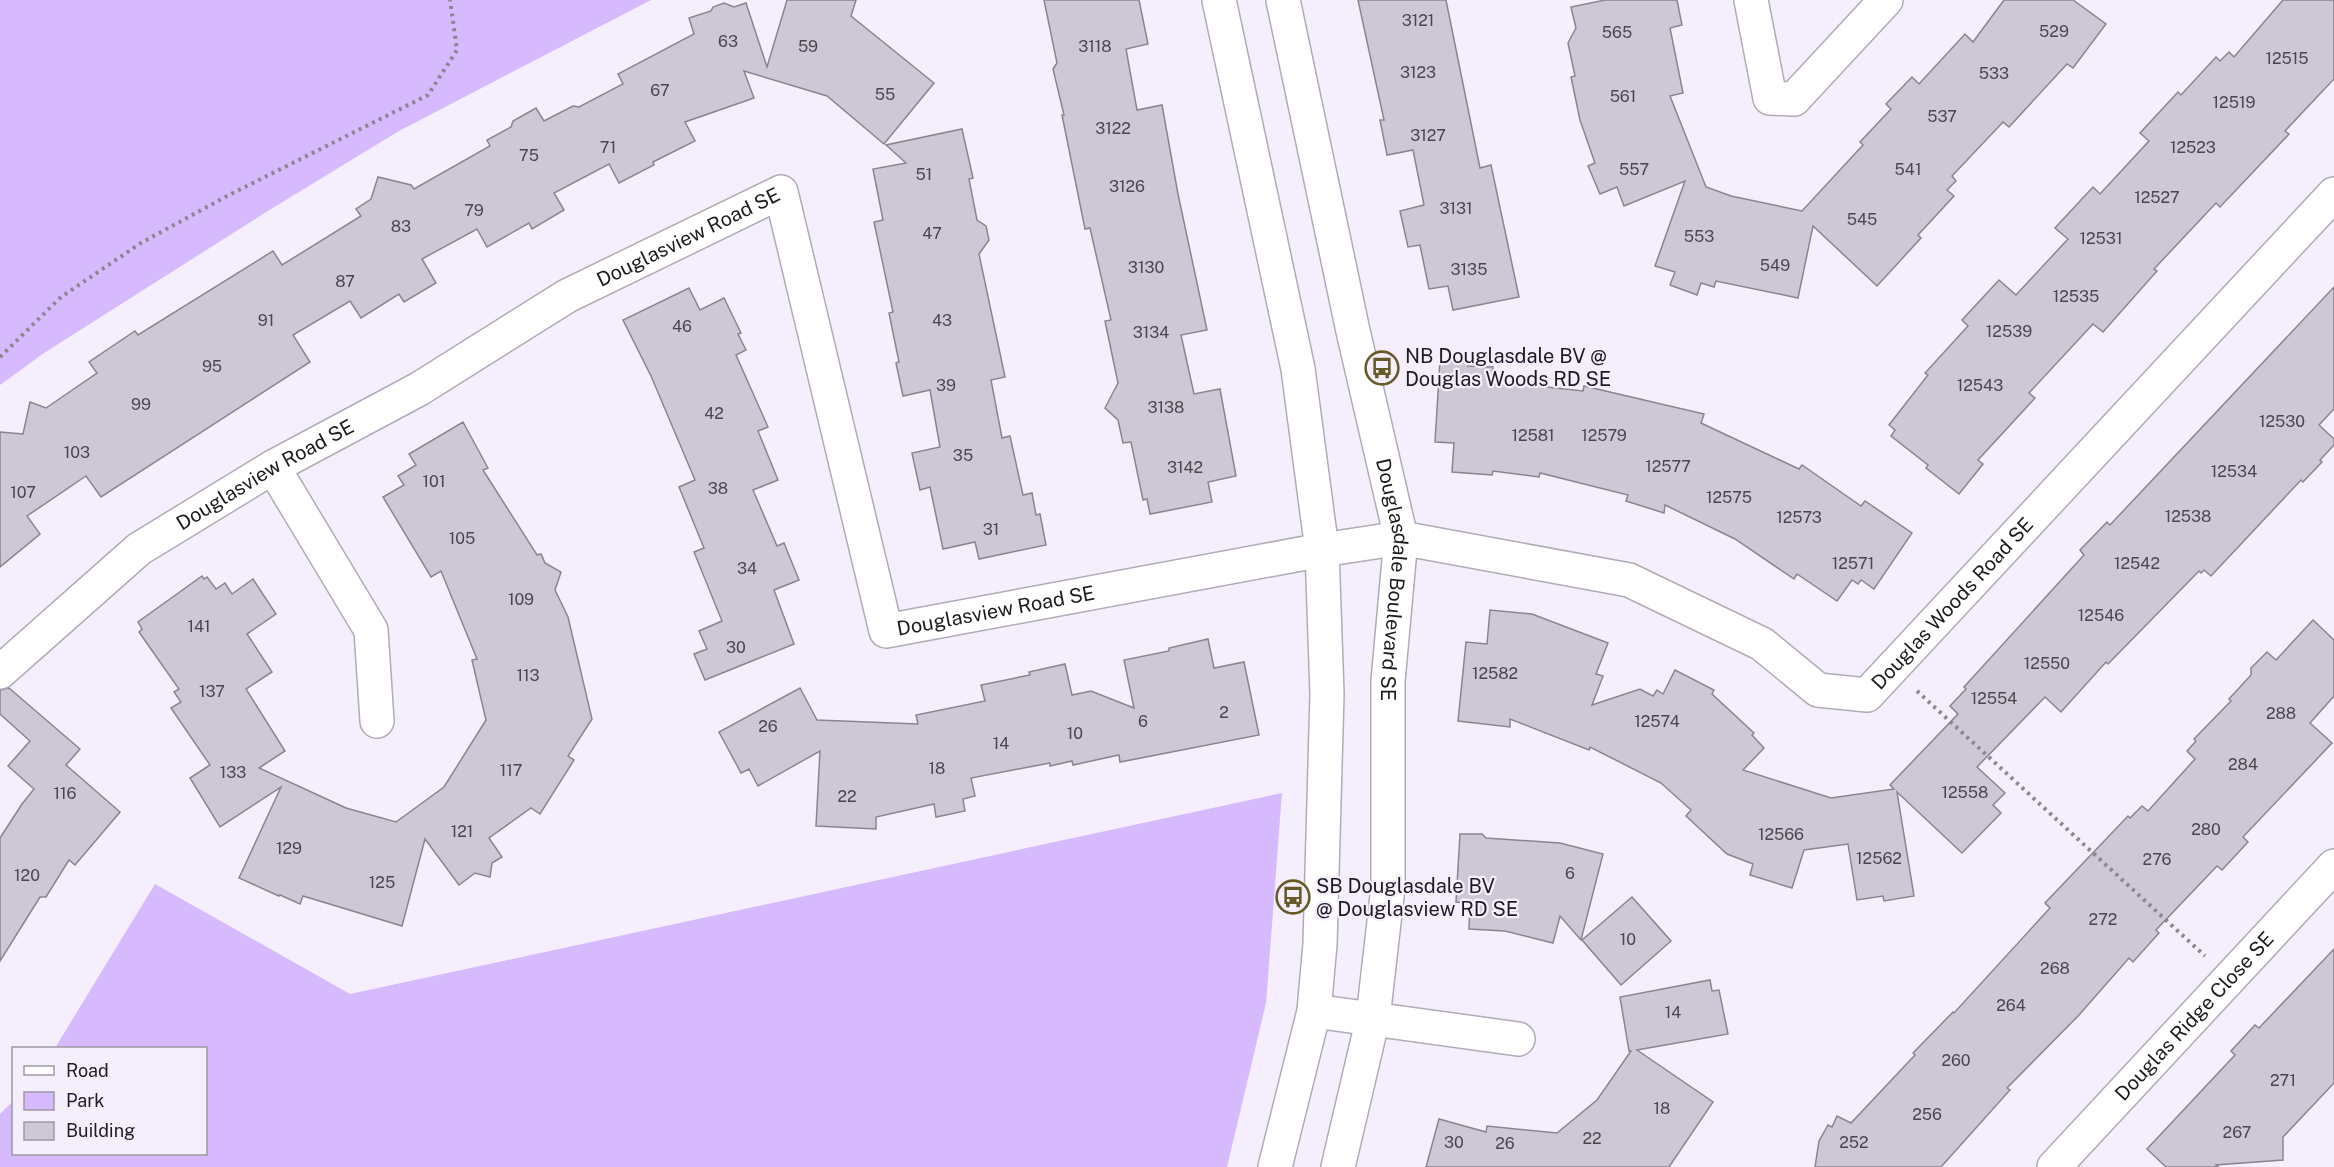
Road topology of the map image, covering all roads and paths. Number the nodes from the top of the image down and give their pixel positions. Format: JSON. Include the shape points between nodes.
{"nodes":[{"id":1,"x":450,"y":0,"type":"edge"},
{"id":2,"x":1219,"y":0,"type":"edge"},
{"id":3,"x":1283,"y":0,"type":"edge"},
{"id":4,"x":1751,"y":0,"type":"edge"},
{"id":5,"x":1886,"y":0,"type":"edge"},
{"id":6,"x":2334,"y":194,"type":"edge"},
{"id":7,"x":0,"y":357,"type":"edge"},
{"id":8,"x":273,"y":467,"type":"junction"},
{"id":9,"x":1401,"y":538,"type":"junction"},
{"id":10,"x":1322,"y":550,"type":"junction"},
{"id":11,"x":1892,"y":669,"type":"junction"},
{"id":12,"x":0,"y":672,"type":"edge"},
{"id":13,"x":377,"y":721,"type":"dead end"},
{"id":14,"x":2334,"y":866,"type":"edge"},
{"id":15,"x":2229,"y":979,"type":"junction"},
{"id":16,"x":1314,"y":1011,"type":"junction"},
{"id":17,"x":1373,"y":1018,"type":"junction"},
{"id":18,"x":1518,"y":1039,"type":"dead end"},
{"id":19,"x":1275,"y":1167,"type":"edge"},
{"id":20,"x":1338,"y":1167,"type":"edge"},
{"id":21,"x":2054,"y":1167,"type":"edge"}],
"edges":[{"from":1,"to":7,"type":"path","via":[[457,50],[428,95],[141,243],[61,297]]},
{"from":2,"to":10,"type":"street","via":[[1298,369]]},
{"from":3,"to":9,"type":"street","name":"Douglasdale Boulevard SE"},
{"from":4,"to":5,"type":"street","via":[[1770,98],[1794,99]]},
{"from":6,"to":11,"type":"street","name":"Douglas Woods Road SE"},
{"from":8,"to":10,"type":"street","name":"Douglasview Road SE","via":[[419,389],[567,296],[781,192],[886,631]]},
{"from":8,"to":12,"type":"street","name":"Douglasview Road SE","via":[[139,549]]},
{"from":8,"to":13,"type":"street","via":[[371,630]]},
{"from":9,"to":10,"type":"street","name":"Douglas Woods Road SE"},
{"from":9,"to":11,"type":"street","name":"Douglas Woods Road SE","via":[[1629,580],[1762,644],[1818,690],[1867,695]]},
{"from":9,"to":17,"type":"street","name":"Douglasdale Boulevard SE","via":[[1388,681],[1388,887]]},
{"from":10,"to":16,"type":"street","via":[[1327,706],[1321,933]]},
{"from":11,"to":15,"type":"path"},
{"from":14,"to":15,"type":"street","name":"Douglas Ridge Close SE"},
{"from":15,"to":21,"type":"street","name":"Douglas Ridge Close SE"},
{"from":16,"to":17,"type":"street"},
{"from":16,"to":19,"type":"street"},
{"from":17,"to":18,"type":"street"},
{"from":17,"to":20,"type":"street","name":"Douglasdale Boulevard SE"}]}
